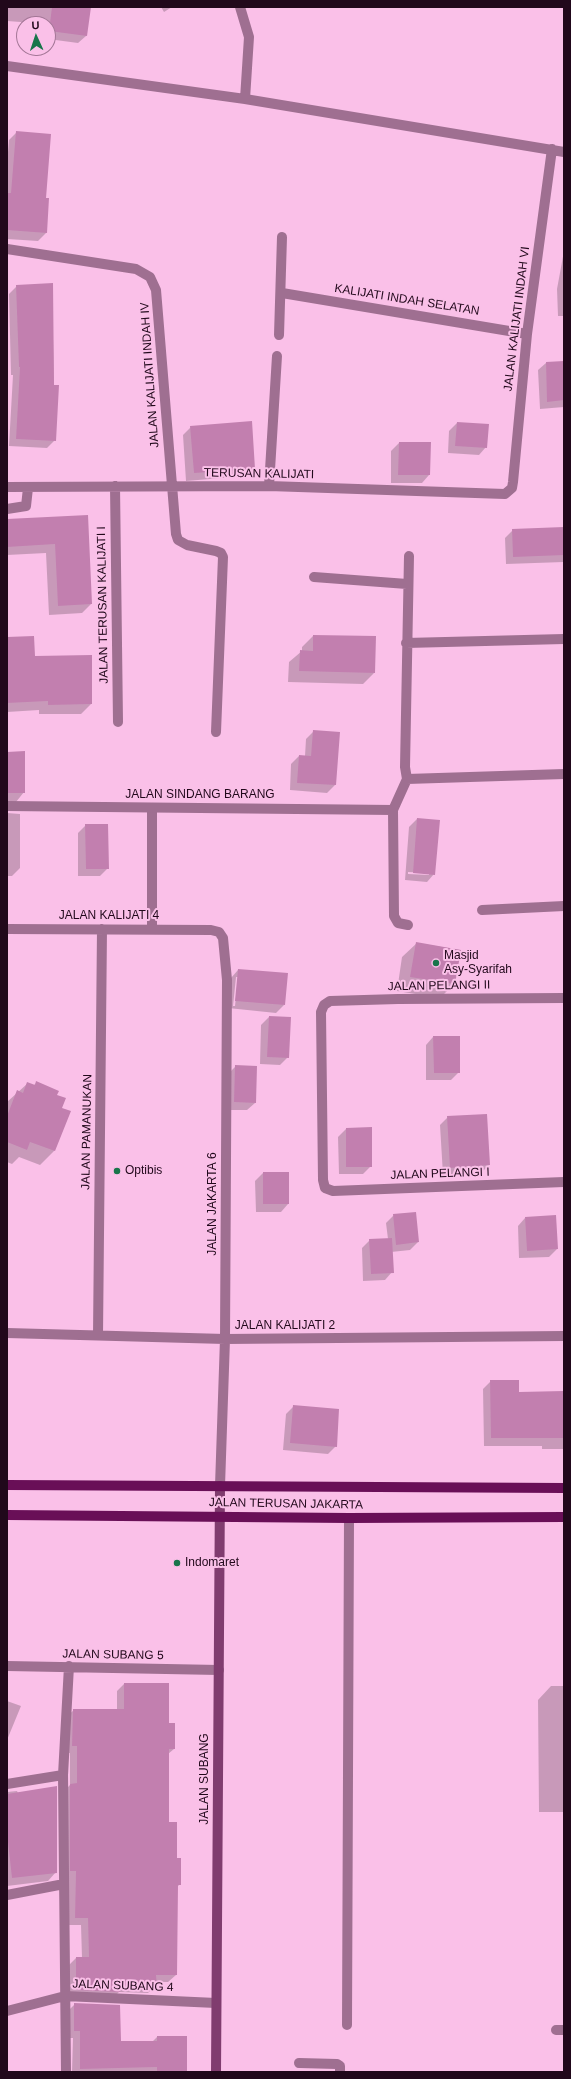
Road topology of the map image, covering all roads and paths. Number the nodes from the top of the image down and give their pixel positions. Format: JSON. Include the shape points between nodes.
{"nodes":[{"id":1,"x":240,"y":7,"type":"edge"},
{"id":2,"x":7,"y":66,"type":"edge"},
{"id":3,"x":245,"y":99,"type":"junction"},
{"id":4,"x":552,"y":149,"type":"junction"},
{"id":5,"x":564,"y":152,"type":"edge"},
{"id":6,"x":282,"y":237,"type":"dead end"},
{"id":7,"x":7,"y":249,"type":"edge"},
{"id":8,"x":282,"y":293,"type":"junction"},
{"id":9,"x":527,"y":334,"type":"junction"},
{"id":10,"x":279,"y":335,"type":"dead end"},
{"id":11,"x":277,"y":356,"type":"dead end"},
{"id":12,"x":115,"y":486,"type":"junction"},
{"id":13,"x":269,"y":486,"type":"junction"},
{"id":14,"x":7,"y":487,"type":"edge"},
{"id":15,"x":172,"y":487,"type":"junction"},
{"id":16,"x":28,"y":488,"type":"junction"},
{"id":17,"x":509,"y":491,"type":"joint"},
{"id":18,"x":7,"y":509,"type":"edge"},
{"id":19,"x":409,"y":556,"type":"dead end"},
{"id":20,"x":314,"y":577,"type":"dead end"},
{"id":21,"x":407,"y":584,"type":"junction"},
{"id":22,"x":564,"y":639,"type":"edge"},
{"id":23,"x":406,"y":644,"type":"junction"},
{"id":24,"x":118,"y":722,"type":"dead end"},
{"id":25,"x":216,"y":732,"type":"dead end"},
{"id":26,"x":564,"y":774,"type":"edge"},
{"id":27,"x":407,"y":779,"type":"junction"},
{"id":28,"x":7,"y":806,"type":"edge"},
{"id":29,"x":152,"y":808,"type":"junction"},
{"id":30,"x":393,"y":810,"type":"junction"},
{"id":31,"x":564,"y":906,"type":"edge"},
{"id":32,"x":482,"y":910,"type":"dead end"},
{"id":33,"x":408,"y":925,"type":"dead end"},
{"id":34,"x":7,"y":929,"type":"edge"},
{"id":35,"x":102,"y":929,"type":"junction"},
{"id":36,"x":152,"y":929,"type":"junction"},
{"id":37,"x":211,"y":930,"type":"joint"},
{"id":38,"x":564,"y":998,"type":"edge"},
{"id":39,"x":323,"y":1180,"type":"joint"},
{"id":40,"x":564,"y":1182,"type":"edge"},
{"id":41,"x":7,"y":1333,"type":"edge"},
{"id":42,"x":98,"y":1335,"type":"junction"},
{"id":43,"x":564,"y":1336,"type":"edge"},
{"id":44,"x":225,"y":1339,"type":"junction"},
{"id":45,"x":7,"y":1485,"type":"edge"},
{"id":46,"x":220,"y":1486,"type":"junction"},
{"id":47,"x":564,"y":1488,"type":"edge"},
{"id":48,"x":7,"y":1515,"type":"edge"},
{"id":49,"x":221,"y":1516,"type":"junction"},
{"id":50,"x":564,"y":1517,"type":"edge"},
{"id":51,"x":349,"y":1518,"type":"junction"},
{"id":52,"x":7,"y":1666,"type":"edge"},
{"id":53,"x":69,"y":1666,"type":"junction"},
{"id":54,"x":219,"y":1670,"type":"junction"},
{"id":55,"x":64,"y":1775,"type":"junction"},
{"id":56,"x":7,"y":1784,"type":"edge"},
{"id":57,"x":64,"y":1884,"type":"junction"},
{"id":58,"x":7,"y":1895,"type":"edge"},
{"id":59,"x":65,"y":1996,"type":"junction"},
{"id":60,"x":216,"y":2002,"type":"junction"},
{"id":61,"x":7,"y":2011,"type":"edge"},
{"id":62,"x":347,"y":2025,"type":"dead end"},
{"id":63,"x":299,"y":2063,"type":"dead end"},
{"id":64,"x":66,"y":2072,"type":"edge"},
{"id":65,"x":216,"y":2072,"type":"edge"},
{"id":66,"x":340,"y":2072,"type":"edge"}],
"edges":[{"from":1,"to":3,"type":"street","via":[[249,37]]},
{"from":2,"to":3,"type":"street"},
{"from":3,"to":4,"type":"street"},
{"from":4,"to":5,"type":"street"},
{"from":4,"to":9,"type":"street","name":"JALAN KALIJATI INDAH VI"},
{"from":6,"to":8,"type":"street"},
{"from":7,"to":15,"type":"street","name":"JALAN KALIJATI INDAH IV","via":[[136,269],[150,277],[156,290]]},
{"from":8,"to":9,"type":"street","name":"KALIJATI INDAH SELATAN"},
{"from":8,"to":10,"type":"street"},
{"from":9,"to":17,"type":"street","name":"JALAN KALIJATI INDAH VI","via":[[513,482]]},
{"from":11,"to":13,"type":"street"},
{"from":12,"to":15,"type":"street","name":"TERUSAN KALIJATI"},
{"from":12,"to":16,"type":"street","name":"TERUSAN KALIJATI"},
{"from":12,"to":24,"type":"street","name":"JALAN TERUSAN KALIJATI I"},
{"from":13,"to":15,"type":"street","name":"TERUSAN KALIJATI"},
{"from":13,"to":17,"type":"street","name":"TERUSAN KALIJATI","via":[[500,495]]},
{"from":14,"to":16,"type":"street","name":"TERUSAN KALIJATI"},
{"from":15,"to":25,"type":"street","name":"JALAN KALIJATI INDAH IV","via":[[178,540],[187,545],[216,551],[223,557]]},
{"from":16,"to":18,"type":"street","via":[[26,506]]},
{"from":19,"to":21,"type":"street"},
{"from":20,"to":21,"type":"street"},
{"from":21,"to":23,"type":"street"},
{"from":22,"to":23,"type":"street"},
{"from":23,"to":27,"type":"street"},
{"from":26,"to":27,"type":"street"},
{"from":27,"to":30,"type":"street"},
{"from":28,"to":29,"type":"street","name":"JALAN SINDANG BARANG"},
{"from":29,"to":30,"type":"street","name":"JALAN SINDANG BARANG"},
{"from":29,"to":36,"type":"street"},
{"from":30,"to":33,"type":"street","via":[[394,916],[398,923]]},
{"from":31,"to":32,"type":"street"},
{"from":34,"to":35,"type":"street","name":"JALAN KALIJATI 4"},
{"from":35,"to":36,"type":"street","name":"JALAN KALIJATI 4"},
{"from":35,"to":42,"type":"street","name":"JALAN PAMANUKAN"},
{"from":36,"to":37,"type":"street","name":"JALAN KALIJATI 4"},
{"from":37,"to":44,"type":"street","name":"JALAN JAKARTA 6","via":[[219,932],[223,938],[227,980]]},
{"from":38,"to":39,"type":"street","name":"JALAN PELANGI II","via":[[330,1001],[321,1012]]},
{"from":39,"to":40,"type":"street","name":"JALAN PELANGI I","via":[[325,1188],[333,1191]]},
{"from":41,"to":42,"type":"street","name":"JALAN KALIJATI 2"},
{"from":42,"to":44,"type":"street","name":"JALAN KALIJATI 2"},
{"from":43,"to":44,"type":"street","name":"JALAN KALIJATI 2"},
{"from":44,"to":46,"type":"street","name":"JALAN JAKARTA 6"},
{"from":45,"to":46,"type":"main road","name":"JALAN TERUSAN JAKARTA"},
{"from":46,"to":47,"type":"main road","name":"JALAN TERUSAN JAKARTA"},
{"from":46,"to":49,"type":"street","name":"JALAN SUBANG"},
{"from":48,"to":49,"type":"main road","name":"JALAN TERUSAN JAKARTA"},
{"from":49,"to":51,"type":"main road","name":"JALAN TERUSAN JAKARTA"},
{"from":49,"to":54,"type":"street","name":"JALAN SUBANG"},
{"from":50,"to":51,"type":"main road","name":"JALAN TERUSAN JAKARTA"},
{"from":51,"to":62,"type":"street"},
{"from":52,"to":53,"type":"street","name":"JALAN SUBANG 5"},
{"from":53,"to":54,"type":"street","name":"JALAN SUBANG 5"},
{"from":53,"to":55,"type":"street"},
{"from":54,"to":60,"type":"street","name":"JALAN SUBANG"},
{"from":55,"to":56,"type":"street"},
{"from":55,"to":57,"type":"street"},
{"from":57,"to":58,"type":"street"},
{"from":57,"to":59,"type":"street"},
{"from":59,"to":60,"type":"street","name":"JALAN SUBANG 4"},
{"from":59,"to":61,"type":"street","name":"JALAN SUBANG 4"},
{"from":59,"to":64,"type":"street"},
{"from":60,"to":65,"type":"street","name":"JALAN SUBANG"},
{"from":63,"to":66,"type":"street","via":[[337,2064],[340,2066]]}]}
